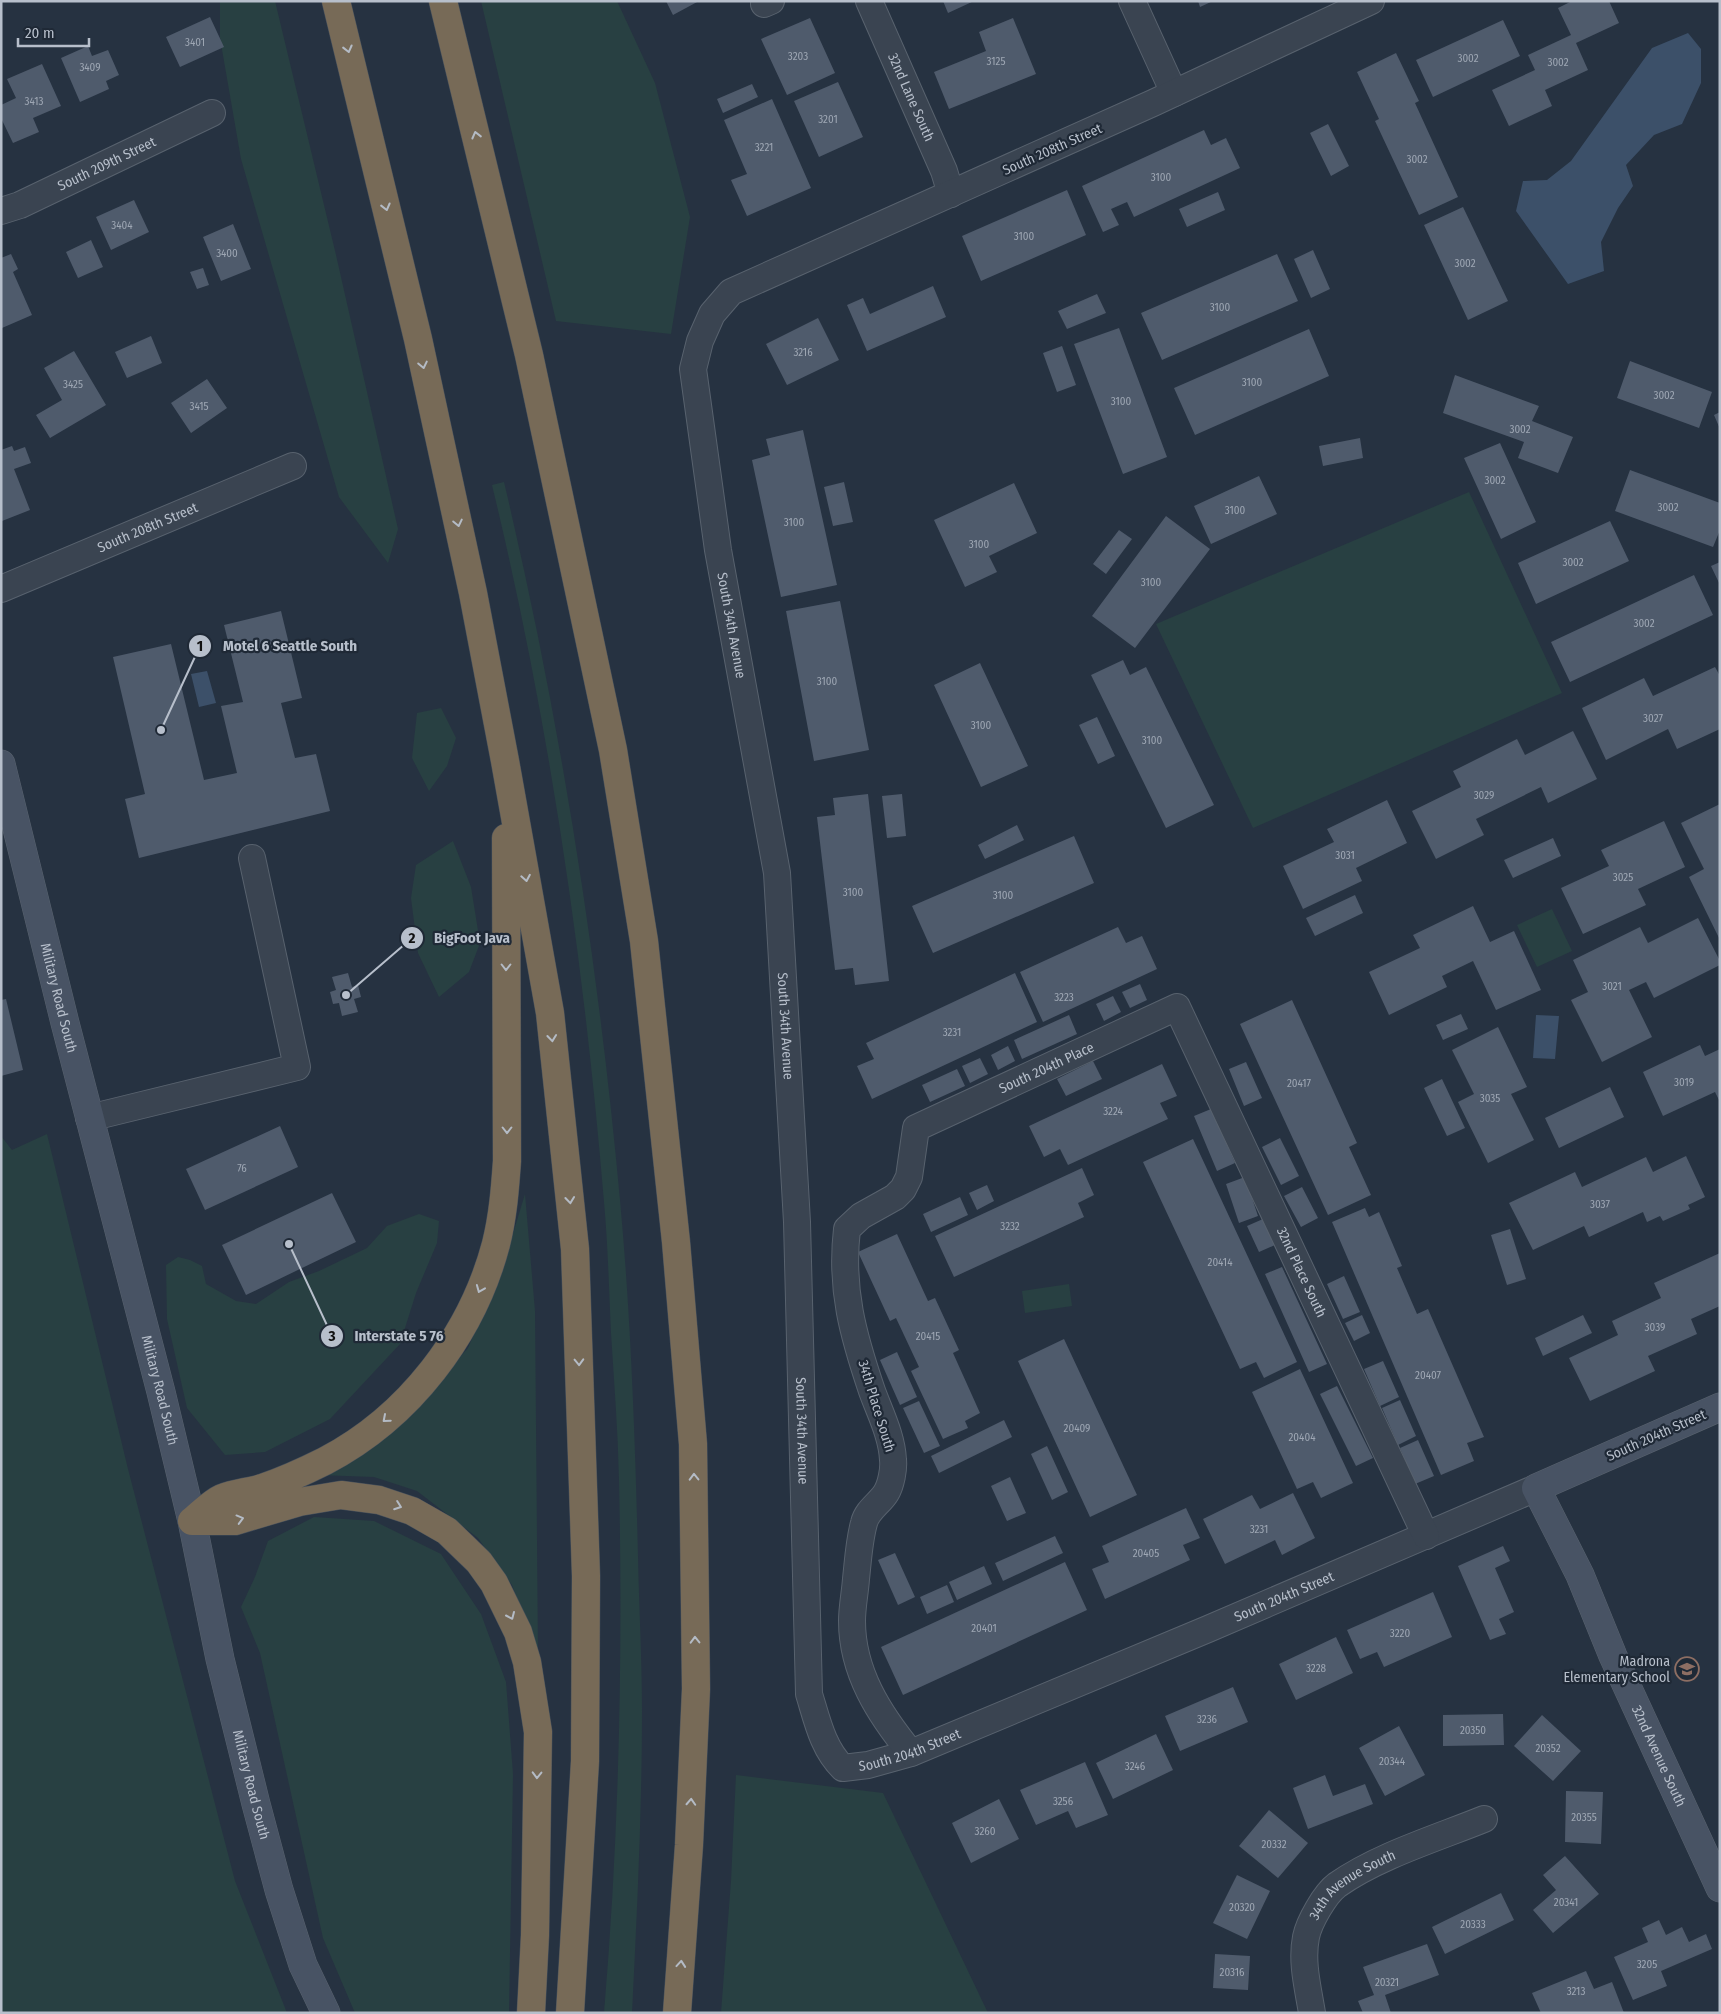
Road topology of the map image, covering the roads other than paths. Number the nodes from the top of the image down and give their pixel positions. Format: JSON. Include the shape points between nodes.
{"nodes":[{"id":1,"x":336,"y":1,"type":"edge"},
{"id":2,"x":443,"y":1,"type":"edge"},
{"id":3,"x":869,"y":1,"type":"edge"},
{"id":4,"x":1132,"y":1,"type":"edge"},
{"id":5,"x":1371,"y":1,"type":"edge"},
{"id":6,"x":1174,"y":93,"type":"junction"},
{"id":7,"x":212,"y":113,"type":"dead end"},
{"id":8,"x":951,"y":194,"type":"junction"},
{"id":9,"x":1,"y":210,"type":"edge"},
{"id":10,"x":730,"y":292,"type":"joint"},
{"id":11,"x":293,"y":466,"type":"dead end"},
{"id":12,"x":1,"y":589,"type":"edge"},
{"id":13,"x":505,"y":761,"type":"junction"},
{"id":14,"x":1,"y":764,"type":"edge"},
{"id":15,"x":252,"y":858,"type":"dead end"},
{"id":16,"x":1177,"y":1007,"type":"joint"},
{"id":17,"x":89,"y":1118,"type":"junction"},
{"id":18,"x":916,"y":1128,"type":"joint"},
{"id":19,"x":1720,"y":1407,"type":"edge"},
{"id":20,"x":1536,"y":1488,"type":"junction"},
{"id":21,"x":192,"y":1521,"type":"junction"},
{"id":22,"x":1426,"y":1536,"type":"junction"},
{"id":23,"x":910,"y":1753,"type":"junction"},
{"id":24,"x":843,"y":1768,"type":"joint"},
{"id":25,"x":1484,"y":1819,"type":"dead end"},
{"id":26,"x":1720,"y":1888,"type":"edge"},
{"id":27,"x":326,"y":2013,"type":"edge"},
{"id":28,"x":531,"y":2013,"type":"edge"},
{"id":29,"x":570,"y":2013,"type":"edge"},
{"id":30,"x":677,"y":2013,"type":"edge"},
{"id":31,"x":1312,"y":2013,"type":"edge"}],
"edges":[{"from":1,"to":13,"type":"highway","one_way":true,"via":[[420,348],[473,593]]},
{"from":30,"to":2,"type":"highway","one_way":true,"via":[[696,1690],[694,1444],[644,941],[613,750],[531,364]]},
{"from":3,"to":8,"type":"street","name":"32nd Lane South","via":[[944,171]]},
{"from":4,"to":6,"type":"street"},
{"from":5,"to":6,"type":"street","name":"South 208th Street"},
{"from":6,"to":8,"type":"street","name":"South 208th Street"},
{"from":7,"to":9,"type":"street","name":"South 209th Street","via":[[20,205]]},
{"from":8,"to":10,"type":"street","name":"South 208th Street"},
{"from":10,"to":24,"type":"street","name":"South 34th Avenue","via":[[712,314],[700,341],[693,369],[718,550],[777,873],[797,1222],[810,1694],[820,1732],[833,1759]]},
{"from":11,"to":12,"type":"street","name":"South 208th Street"},
{"from":13,"to":21,"type":"highway","one_way":true,"via":[[507,1161],[504,1203],[487,1273],[450,1347],[410,1398],[382,1423],[325,1461],[263,1488],[220,1499]]},
{"from":13,"to":29,"type":"highway","one_way":true,"via":[[550,1013],[575,1249],[586,1635],[585,1761]]},
{"from":14,"to":17,"type":"main road","name":"Military Road South"},
{"from":15,"to":17,"type":"street","via":[[297,1067]]},
{"from":16,"to":18,"type":"street","name":"South 204th Place"},
{"from":16,"to":22,"type":"street","name":"32nd Place South"},
{"from":17,"to":21,"type":"main road","name":"Military Road South"},
{"from":18,"to":23,"type":"street","name":"34th Place South","via":[[909,1177],[903,1188],[895,1197],[847,1228],[844,1251],[847,1305],[870,1386],[891,1443],[894,1462],[887,1492],[864,1521],[852,1619],[853,1641],[858,1666],[870,1695]]},
{"from":19,"to":20,"type":"main road","name":"South 204th Street"},
{"from":20,"to":22,"type":"street","name":"South 204th Street"},
{"from":20,"to":26,"type":"main road","name":"32nd Avenue South","via":[[1580,1575],[1613,1656]]},
{"from":21,"to":27,"type":"main road","name":"Military Road South","via":[[220,1659],[264,1835],[303,1965]]},
{"from":21,"to":28,"type":"highway","one_way":true,"via":[[235,1521],[299,1502],[341,1496],[379,1500],[412,1511],[447,1532],[479,1562],[494,1583],[518,1632],[527,1662],[538,1732]]},
{"from":22,"to":23,"type":"street","name":"South 204th Street"},
{"from":23,"to":24,"type":"street","name":"South 204th Street","via":[[868,1765]]},
{"from":25,"to":31,"type":"street","name":"34th Avenue South","via":[[1390,1856],[1336,1886],[1316,1912],[1306,1936],[1305,1974]]}]}
